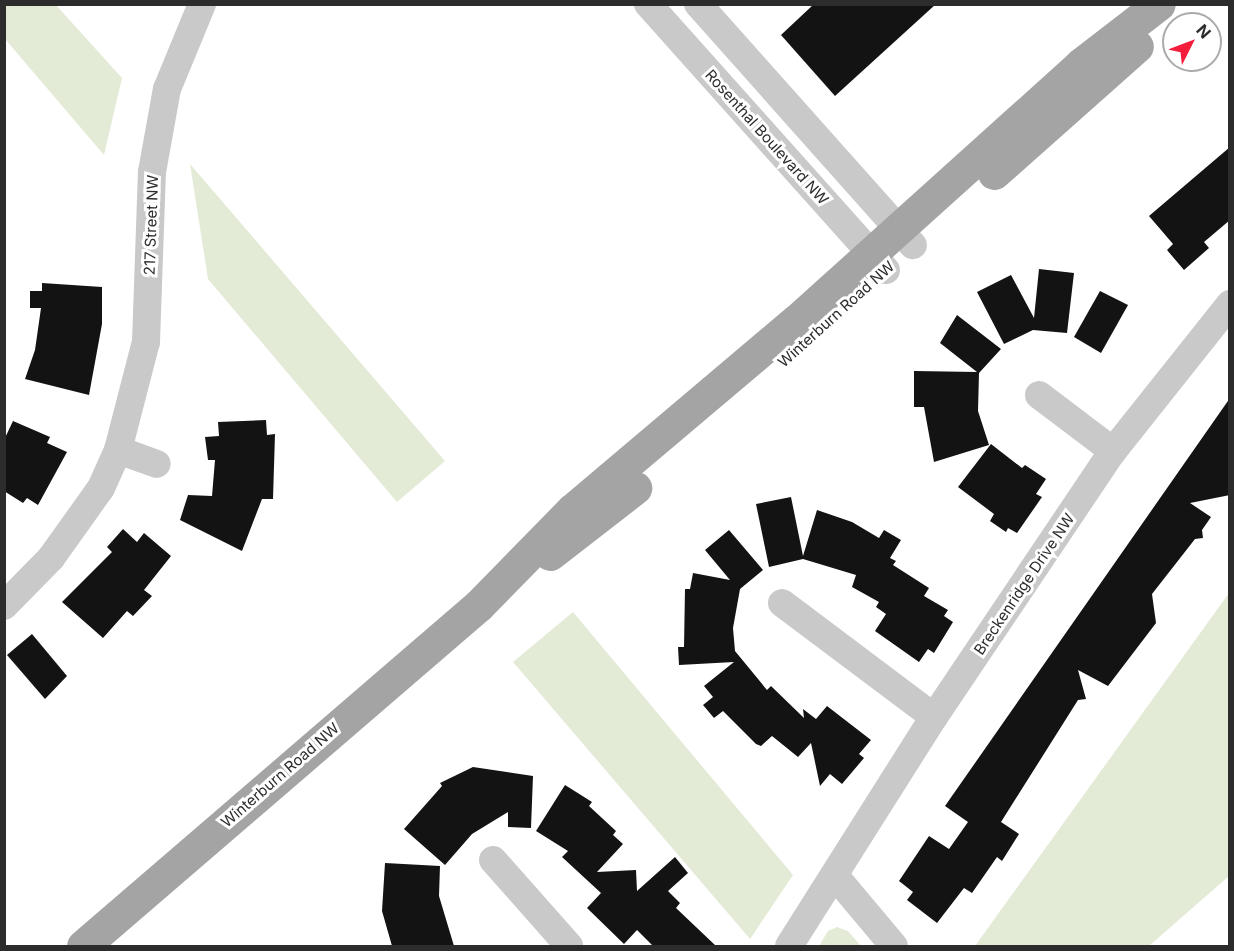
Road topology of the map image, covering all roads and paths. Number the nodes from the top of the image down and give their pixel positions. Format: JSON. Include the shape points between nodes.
{"nodes":[{"id":1,"x":202,"y":4,"type":"edge"},
{"id":2,"x":648,"y":4,"type":"edge"},
{"id":3,"x":698,"y":4,"type":"edge"},
{"id":4,"x":1159,"y":4,"type":"edge"},
{"id":5,"x":1180,"y":4,"type":"edge"},
{"id":6,"x":906,"y":236,"type":"junction"},
{"id":7,"x":878,"y":261,"type":"junction"},
{"id":8,"x":1230,"y":304,"type":"edge"},
{"id":9,"x":1040,"y":395,"type":"dead end"},
{"id":10,"x":118,"y":450,"type":"junction"},
{"id":11,"x":1113,"y":451,"type":"junction"},
{"id":12,"x":157,"y":464,"type":"dead end"},
{"id":13,"x":782,"y":603,"type":"dead end"},
{"id":14,"x":4,"y":606,"type":"edge"},
{"id":15,"x":934,"y":717,"type":"junction"},
{"id":16,"x":493,"y":860,"type":"dead end"},
{"id":17,"x":836,"y":877,"type":"junction"},
{"id":18,"x":83,"y":946,"type":"edge"},
{"id":19,"x":569,"y":946,"type":"edge"},
{"id":20,"x":789,"y":946,"type":"edge"},
{"id":21,"x":894,"y":946,"type":"edge"}],
"edges":[{"from":1,"to":10,"type":"street","name":"217 Street NW","via":[[165,99],[152,172],[146,342]]},
{"from":2,"to":7,"type":"street","name":"Rosenthal Boulevard NW"},
{"from":3,"to":6,"type":"street"},
{"from":4,"to":6,"type":"main road","name":"Winterburn Road NW","via":[[1081,64]]},
{"from":5,"to":6,"type":"main road","name":"Winterburn Road NW"},
{"from":6,"to":7,"type":"main road","name":"Winterburn Road NW"},
{"from":7,"to":18,"type":"main road","name":"Winterburn Road NW","via":[[586,529],[478,606]]},
{"from":8,"to":11,"type":"street","name":"Breckenridge Drive NW"},
{"from":9,"to":11,"type":"street"},
{"from":10,"to":12,"type":"street"},
{"from":10,"to":14,"type":"street","name":"217 Street NW","via":[[101,488],[57,550]]},
{"from":11,"to":15,"type":"street","name":"Breckenridge Drive NW"},
{"from":13,"to":15,"type":"street"},
{"from":15,"to":17,"type":"street","name":"Breckenridge Drive NW"},
{"from":16,"to":19,"type":"street"},
{"from":17,"to":20,"type":"street","name":"Breckenridge Drive NW"},
{"from":17,"to":21,"type":"street"}]}
